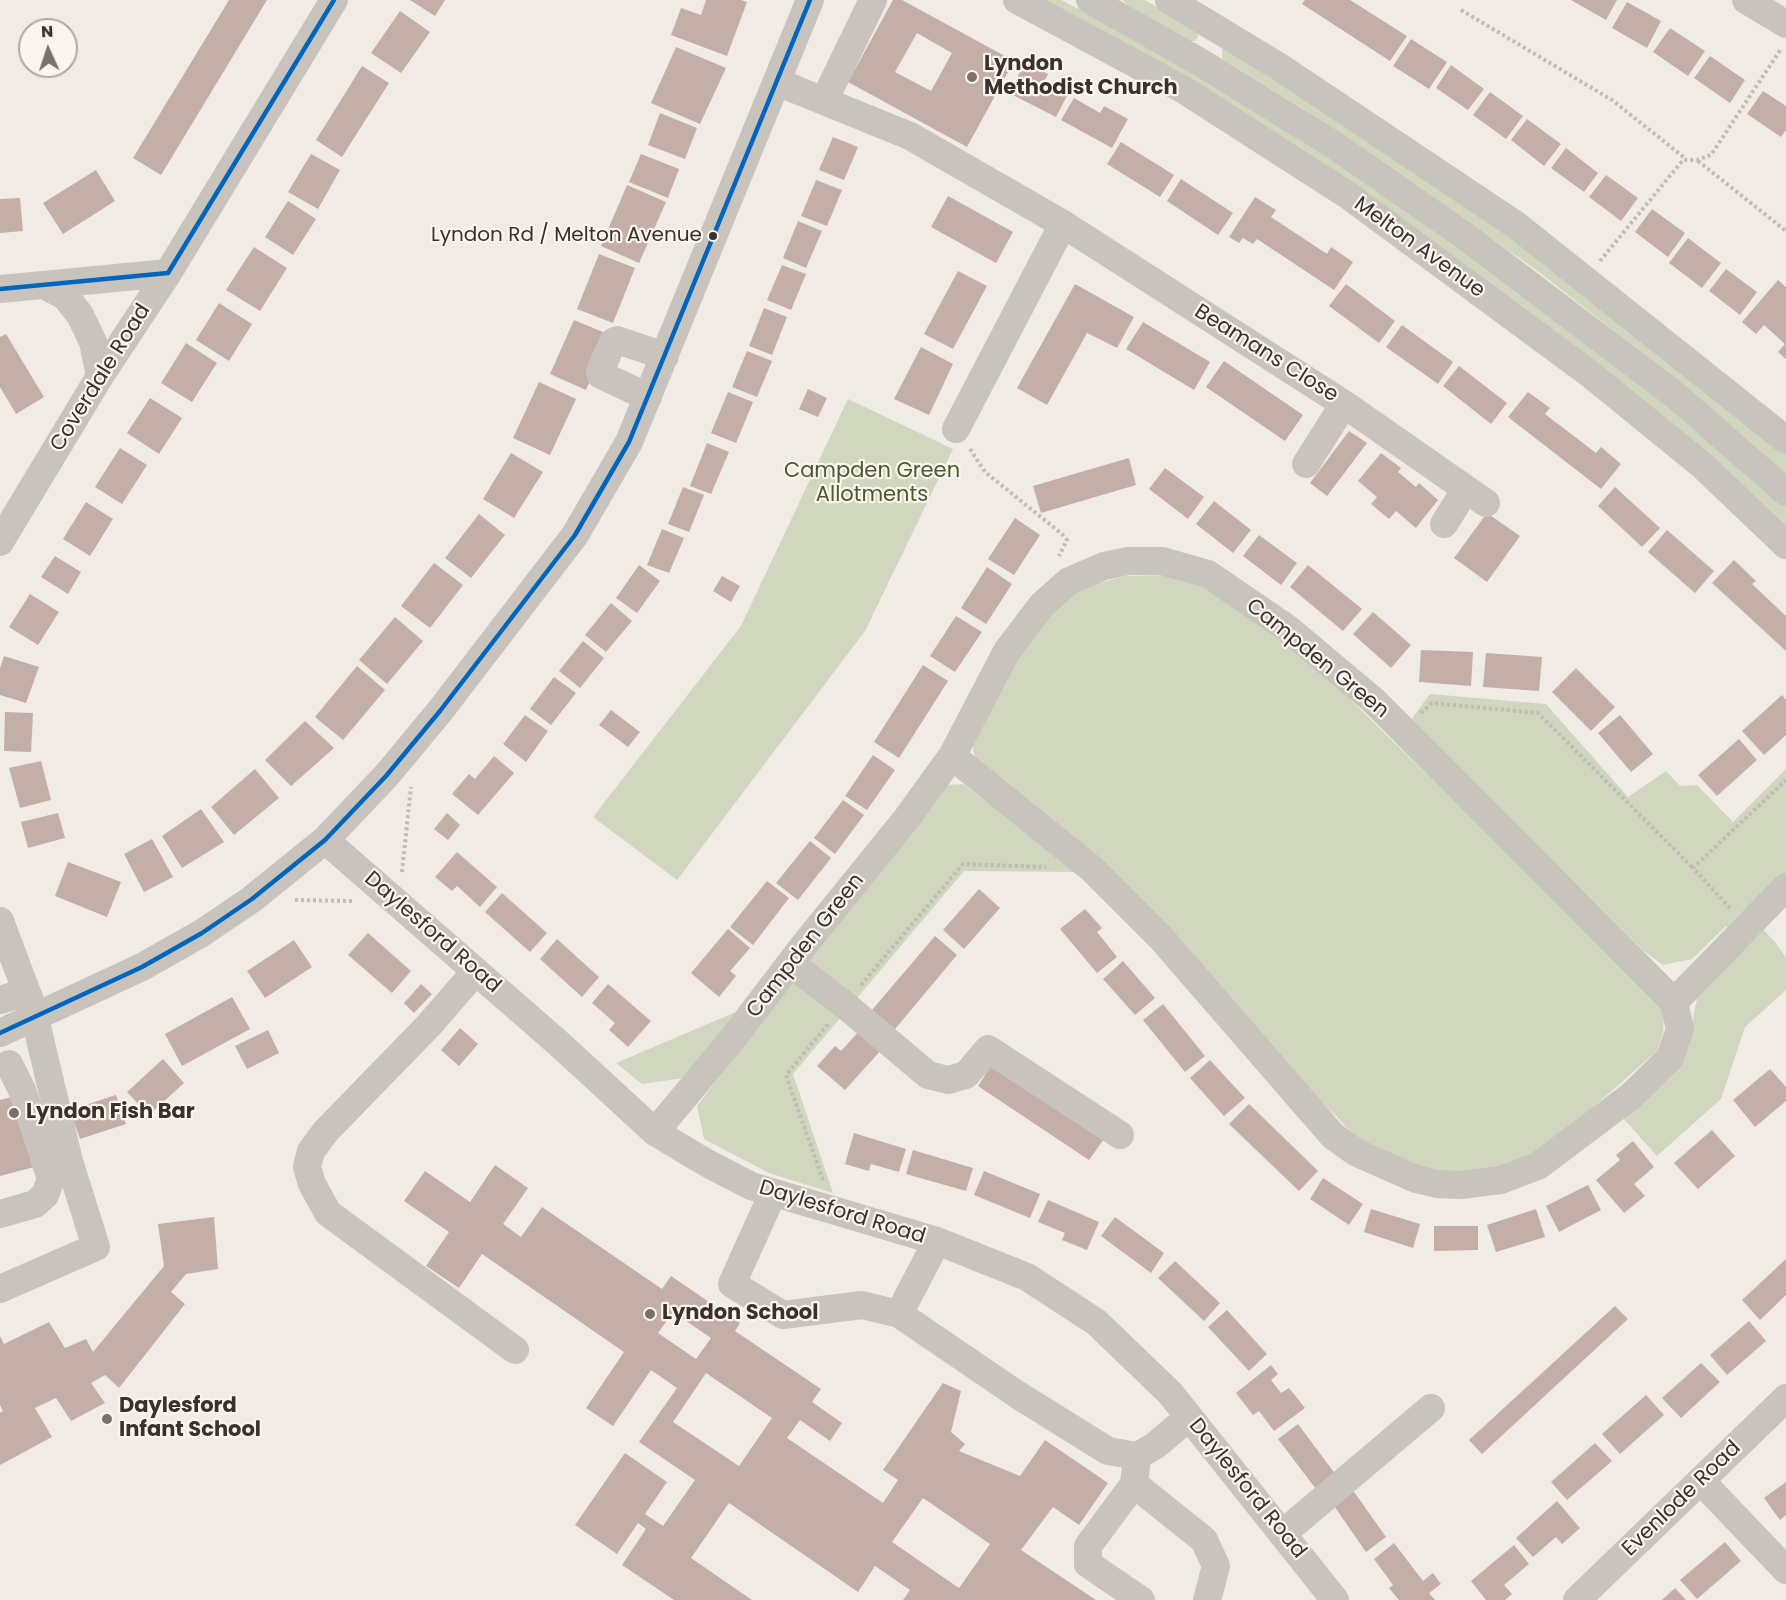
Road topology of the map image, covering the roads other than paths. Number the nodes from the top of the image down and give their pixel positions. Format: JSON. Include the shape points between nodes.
{"nodes":[{"id":1,"x":334,"y":0,"type":"edge"},
{"id":2,"x":810,"y":0,"type":"edge"},
{"id":3,"x":873,"y":0,"type":"edge"},
{"id":4,"x":1017,"y":0,"type":"edge"},
{"id":5,"x":1170,"y":0,"type":"edge"},
{"id":6,"x":1746,"y":0,"type":"edge"},
{"id":7,"x":1100,"y":2,"type":"edge"},
{"id":8,"x":1786,"y":24,"type":"edge"},
{"id":9,"x":1219,"y":32,"type":"junction"},
{"id":10,"x":1200,"y":62,"type":"junction"},
{"id":11,"x":777,"y":82,"type":"junction"},
{"id":12,"x":824,"y":101,"type":"junction"},
{"id":13,"x":1063,"y":224,"type":"junction"},
{"id":14,"x":168,"y":273,"type":"junction"},
{"id":15,"x":44,"y":285,"type":"junction"},
{"id":16,"x":0,"y":289,"type":"edge"},
{"id":17,"x":665,"y":356,"type":"junction"},
{"id":18,"x":100,"y":376,"type":"junction"},
{"id":19,"x":648,"y":397,"type":"junction"},
{"id":20,"x":1344,"y":404,"type":"junction"},
{"id":21,"x":956,"y":429,"type":"road end"},
{"id":22,"x":1786,"y":440,"type":"edge"},
{"id":23,"x":1305,"y":464,"type":"dead end"},
{"id":24,"x":1786,"y":492,"type":"edge"},
{"id":25,"x":1444,"y":524,"type":"dead end"},
{"id":26,"x":0,"y":542,"type":"edge"},
{"id":27,"x":1786,"y":545,"type":"edge"},
{"id":28,"x":952,"y":756,"type":"junction"},
{"id":29,"x":325,"y":840,"type":"junction"},
{"id":30,"x":1786,"y":886,"type":"edge"},
{"id":31,"x":0,"y":921,"type":"edge"},
{"id":32,"x":790,"y":964,"type":"junction"},
{"id":33,"x":475,"y":972,"type":"junction"},
{"id":34,"x":1674,"y":1002,"type":"junction"},
{"id":35,"x":15,"y":1014,"type":"edge"},
{"id":36,"x":5,"y":1069,"type":"edge"},
{"id":37,"x":655,"y":1132,"type":"junction"},
{"id":38,"x":1120,"y":1135,"type":"dead end"},
{"id":39,"x":773,"y":1193,"type":"junction"},
{"id":40,"x":0,"y":1214,"type":"edge"},
{"id":41,"x":937,"y":1241,"type":"junction"},
{"id":42,"x":0,"y":1288,"type":"edge"},
{"id":43,"x":899,"y":1314,"type":"junction"},
{"id":44,"x":515,"y":1350,"type":"dead end"},
{"id":45,"x":1786,"y":1398,"type":"edge"},
{"id":46,"x":1431,"y":1408,"type":"dead end"},
{"id":47,"x":1189,"y":1417,"type":"junction"},
{"id":48,"x":1137,"y":1456,"type":"junction"},
{"id":49,"x":1701,"y":1481,"type":"junction"},
{"id":50,"x":1134,"y":1484,"type":"junction"},
{"id":51,"x":1282,"y":1534,"type":"junction"},
{"id":52,"x":1786,"y":1570,"type":"edge"},
{"id":53,"x":1208,"y":1599,"type":"edge"},
{"id":54,"x":1141,"y":1600,"type":"edge"},
{"id":55,"x":1335,"y":1600,"type":"edge"},
{"id":56,"x":1577,"y":1600,"type":"edge"}],
"edges":[{"from":1,"to":14,"type":"street","name":"Coverdale Road"},
{"from":2,"to":11,"type":"street"},
{"from":3,"to":12,"type":"street"},
{"from":4,"to":27,"type":"street","name":"Melton Avenue","via":[[1184,90],[1349,196],[1590,374],[1703,466]]},
{"from":5,"to":9,"type":"street"},
{"from":6,"to":8,"type":"street"},
{"from":7,"to":10,"type":"street","name":"Melton Avenue"},
{"from":9,"to":10,"type":"street"},
{"from":9,"to":22,"type":"street","via":[[1278,66],[1516,225]]},
{"from":10,"to":24,"type":"street","name":"Melton Avenue","via":[[1334,145],[1465,236],[1675,395]]},
{"from":11,"to":12,"type":"street","name":"Beamans Close"},
{"from":11,"to":17,"type":"street"},
{"from":12,"to":13,"type":"street","name":"Beamans Close","via":[[910,136]]},
{"from":13,"to":20,"type":"street","name":"Beamans Close"},
{"from":13,"to":21,"type":"street"},
{"from":14,"to":15,"type":"street"},
{"from":14,"to":18,"type":"street","name":"Coverdale Road"},
{"from":15,"to":16,"type":"street"},
{"from":15,"to":18,"type":"street","via":[[65,296],[80,315],[93,342]]},
{"from":17,"to":19,"type":"street"},
{"from":17,"to":19,"type":"street","via":[[615,340],[600,371],[601,375]]},
{"from":18,"to":26,"type":"street","name":"Coverdale Road"},
{"from":19,"to":29,"type":"street","via":[[629,442],[575,535],[440,711]]},
{"from":20,"to":23,"type":"street"},
{"from":20,"to":25,"type":"street","name":"Beamans Close","via":[[1476,496]]},
{"from":28,"to":32,"type":"street","name":"Campden Green"},
{"from":28,"to":34,"type":"street","via":[[1092,869],[1162,939],[1333,1136],[1357,1154],[1416,1179],[1460,1185],[1501,1180],[1538,1166],[1631,1096],[1670,1058],[1680,1029]]},
{"from":28,"to":34,"type":"street","name":"Campden Green","via":[[1007,651],[1042,605],[1069,581],[1128,561],[1162,561],[1208,574],[1287,628],[1374,701]]},
{"from":29,"to":33,"type":"street","name":"Daylesford Road"},
{"from":29,"to":35,"type":"street","via":[[252,899],[202,933],[141,967]]},
{"from":30,"to":34,"type":"street"},
{"from":31,"to":35,"type":"street"},
{"from":32,"to":37,"type":"street","name":"Campden Green"},
{"from":32,"to":38,"type":"street","via":[[928,1075],[948,1080],[966,1075],[988,1048]]},
{"from":33,"to":37,"type":"street","name":"Daylesford Road"},
{"from":33,"to":44,"type":"street","via":[[326,1131],[311,1151],[307,1167],[328,1213]]},
{"from":35,"to":36,"type":"street"},
{"from":35,"to":42,"type":"street","via":[[96,1247]]},
{"from":36,"to":40,"type":"street","via":[[22,1090],[51,1179],[45,1195],[35,1204]]},
{"from":37,"to":39,"type":"street","name":"Daylesford Road","via":[[751,1186]]},
{"from":39,"to":41,"type":"street","name":"Daylesford Road"},
{"from":39,"to":43,"type":"street","via":[[732,1284],[783,1315],[862,1305]]},
{"from":41,"to":43,"type":"street"},
{"from":41,"to":47,"type":"street","name":"Daylesford Road","via":[[1027,1277],[1096,1322],[1170,1393]]},
{"from":43,"to":48,"type":"street","via":[[1108,1451]]},
{"from":45,"to":49,"type":"street","name":"Evenlode Road"},
{"from":46,"to":51,"type":"street"},
{"from":47,"to":48,"type":"street"},
{"from":47,"to":51,"type":"street","name":"Daylesford Road"},
{"from":48,"to":50,"type":"street"},
{"from":49,"to":52,"type":"street"},
{"from":49,"to":56,"type":"street","name":"Evenlode Road"},
{"from":50,"to":53,"type":"street","via":[[1204,1540],[1216,1566]]},
{"from":50,"to":54,"type":"street","via":[[1088,1546],[1088,1564]]},
{"from":51,"to":55,"type":"street","name":"Daylesford Road"}]}
